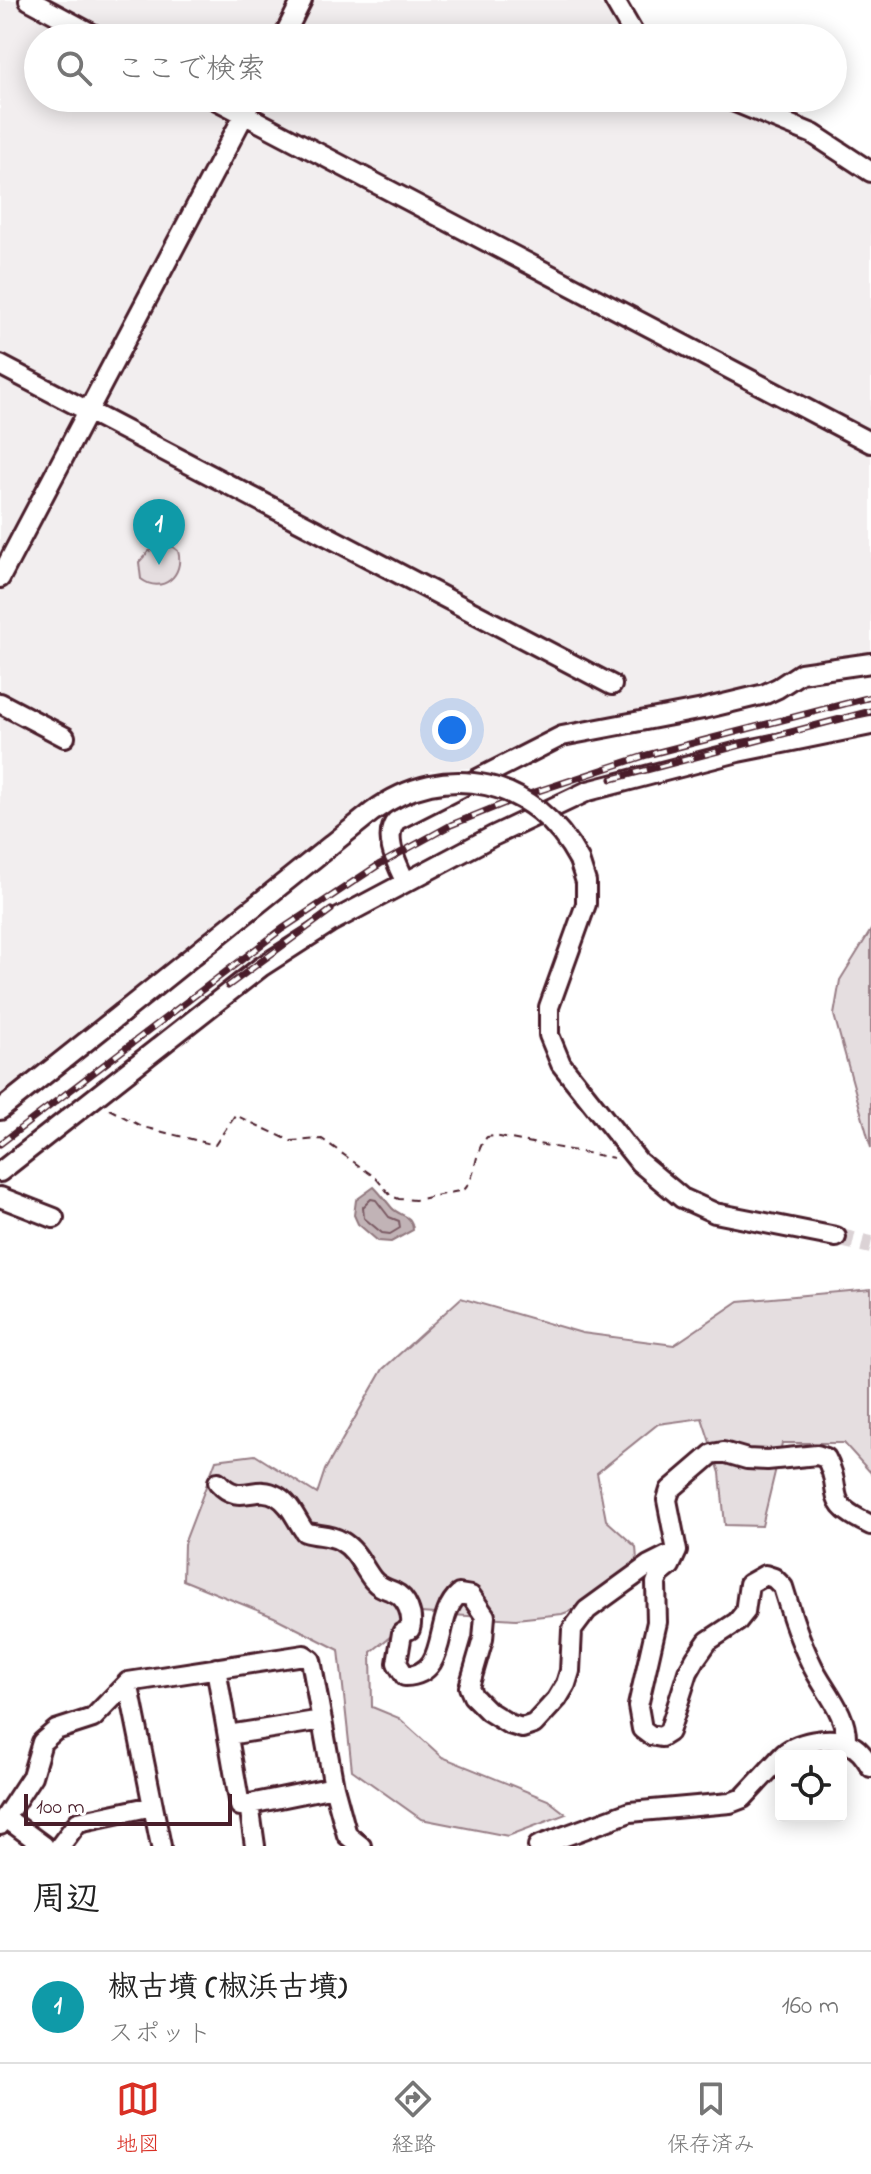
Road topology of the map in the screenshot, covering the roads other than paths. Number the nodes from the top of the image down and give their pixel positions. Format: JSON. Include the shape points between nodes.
{"nodes":[{"id":1,"x":29,"y":0,"type":"edge"},
{"id":2,"x":302,"y":0,"type":"edge"},
{"id":3,"x":614,"y":0,"type":"edge"},
{"id":4,"x":74,"y":24,"type":"edge"},
{"id":5,"x":290,"y":24,"type":"edge"},
{"id":6,"x":628,"y":24,"type":"edge"},
{"id":7,"x":245,"y":112,"type":"edge"},
{"id":8,"x":259,"y":112,"type":"edge"},
{"id":9,"x":759,"y":112,"type":"edge"},
{"id":10,"x":871,"y":172,"type":"edge"},
{"id":11,"x":0,"y":365,"type":"edge"},
{"id":12,"x":88,"y":411,"type":"junction"},
{"id":13,"x":871,"y":443,"type":"edge"},
{"id":14,"x":0,"y":578,"type":"edge"},
{"id":15,"x":871,"y":663,"type":"edge"},
{"id":16,"x":612,"y":685,"type":"dead end"},
{"id":17,"x":0,"y":703,"type":"edge"},
{"id":18,"x":871,"y":725,"type":"edge"},
{"id":19,"x":65,"y":737,"type":"dead end"},
{"id":20,"x":405,"y":881,"type":"junction"},
{"id":21,"x":0,"y":1110,"type":"edge"},
{"id":22,"x":0,"y":1172,"type":"edge"},
{"id":23,"x":0,"y":1197,"type":"edge"},
{"id":24,"x":54,"y":1218,"type":"dead end"},
{"id":25,"x":836,"y":1237,"type":"tunnel mouth"},
{"id":26,"x":218,"y":1482,"type":"dead end"},
{"id":27,"x":871,"y":1525,"type":"edge"},
{"id":28,"x":677,"y":1551,"type":"junction"},
{"id":29,"x":216,"y":1668,"type":"junction"},
{"id":30,"x":128,"y":1682,"type":"junction"},
{"id":31,"x":322,"y":1720,"type":"junction"},
{"id":32,"x":228,"y":1735,"type":"junction"},
{"id":33,"x":846,"y":1742,"type":"junction"},
{"id":34,"x":789,"y":1750,"type":"edge"},
{"id":35,"x":775,"y":1763,"type":"edge"},
{"id":36,"x":871,"y":1767,"type":"edge"},
{"id":37,"x":334,"y":1787,"type":"junction"},
{"id":38,"x":249,"y":1804,"type":"junction"},
{"id":39,"x":153,"y":1806,"type":"junction"},
{"id":40,"x":3,"y":1822,"type":"edge"},
{"id":41,"x":348,"y":1842,"type":"edge"},
{"id":42,"x":44,"y":1846,"type":"edge"},
{"id":43,"x":60,"y":1846,"type":"edge"},
{"id":44,"x":161,"y":1846,"type":"edge"},
{"id":45,"x":255,"y":1846,"type":"edge"},
{"id":46,"x":538,"y":1846,"type":"edge"}],
"edges":[{"from":1,"to":4,"type":"street"},
{"from":2,"to":5,"type":"street"},
{"from":3,"to":6,"type":"street"},
{"from":7,"to":12,"type":"street"},
{"from":8,"to":13,"type":"street"},
{"from":9,"to":10,"type":"street","via":[[813,134]]},
{"from":11,"to":12,"type":"street"},
{"from":12,"to":14,"type":"street"},
{"from":12,"to":16,"type":"street"},
{"from":15,"to":20,"type":"street","via":[[801,673],[765,694],[562,736],[397,820],[390,835]]},
{"from":17,"to":19,"type":"street"},
{"from":18,"to":20,"type":"street","via":[[588,791]]},
{"from":20,"to":22,"type":"street","via":[[261,967]]},
{"from":21,"to":25,"type":"street","bridge":true,"via":[[372,812],[422,786],[468,782],[531,803],[558,827],[579,860],[586,904],[553,992],[549,1035],[561,1064],[639,1162],[682,1198],[715,1213]]},
{"from":23,"to":24,"type":"street"},
{"from":26,"to":28,"type":"street","via":[[234,1494],[260,1491],[279,1496],[305,1532],[331,1535],[347,1544],[383,1590],[395,1592],[409,1608],[412,1622],[402,1633],[397,1663],[405,1676],[424,1671],[433,1661],[451,1601],[459,1594],[471,1596],[485,1616],[469,1687],[488,1711],[522,1728],[534,1724],[566,1684],[572,1630],[587,1610]]},
{"from":27,"to":28,"type":"street","via":[[835,1499],[826,1458],[747,1459],[723,1452],[712,1454],[670,1490],[667,1500]]},
{"from":28,"to":33,"type":"street","via":[[656,1583],[657,1622],[638,1706],[642,1729],[661,1737],[669,1732],[696,1658],[708,1641],[737,1622],[745,1612],[749,1584],[765,1575],[783,1587],[810,1662],[840,1712]]},
{"from":29,"to":30,"type":"street"},
{"from":29,"to":31,"type":"street","via":[[304,1655],[311,1660]]},
{"from":29,"to":32,"type":"street"},
{"from":30,"to":39,"type":"street"},
{"from":30,"to":40,"type":"street","via":[[93,1718],[56,1730],[42,1742],[32,1776]]},
{"from":31,"to":32,"type":"street"},
{"from":31,"to":37,"type":"street"},
{"from":32,"to":38,"type":"street","via":[[240,1806]]},
{"from":33,"to":34,"type":"street","via":[[798,1743]]},
{"from":33,"to":36,"type":"street"},
{"from":35,"to":46,"type":"street","via":[[743,1798],[730,1803],[630,1812]]},
{"from":37,"to":38,"type":"street"},
{"from":37,"to":41,"type":"street"},
{"from":38,"to":45,"type":"street"},
{"from":39,"to":43,"type":"street","via":[[78,1822]]},
{"from":39,"to":44,"type":"street"},
{"from":40,"to":42,"type":"street"}]}
